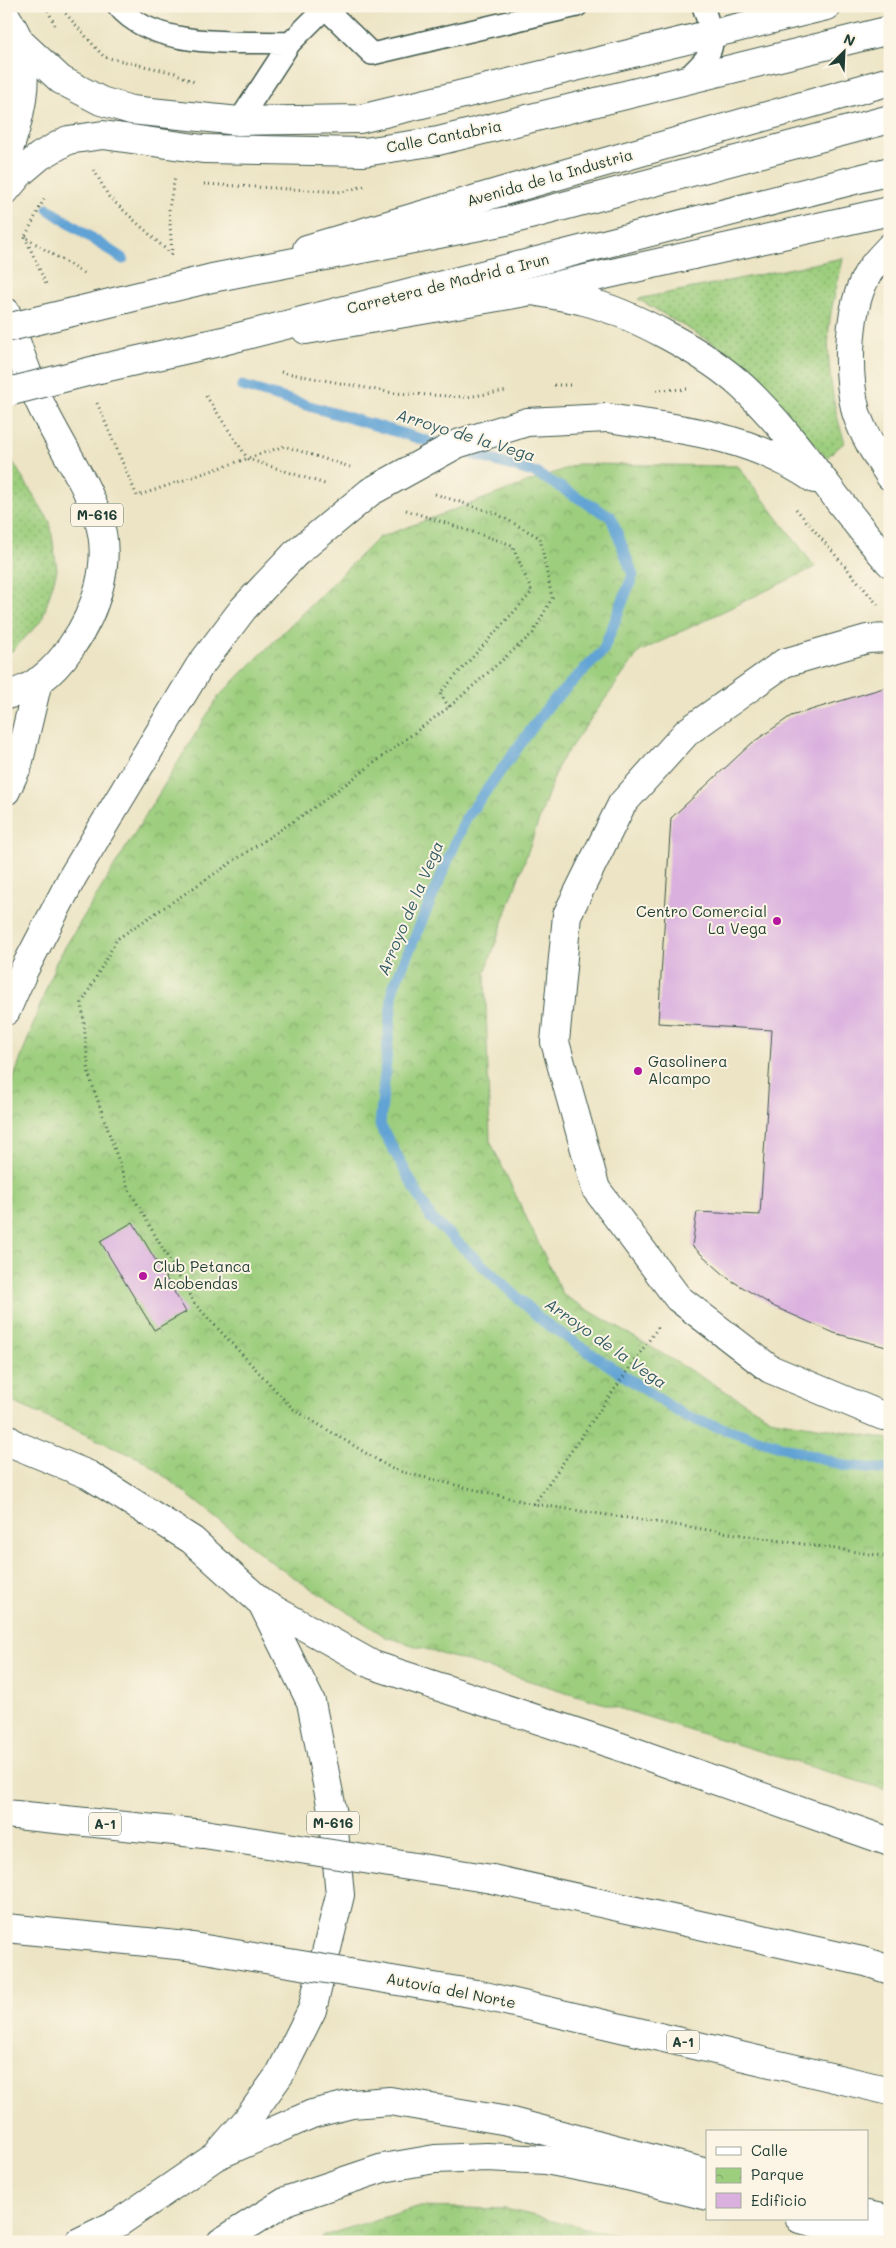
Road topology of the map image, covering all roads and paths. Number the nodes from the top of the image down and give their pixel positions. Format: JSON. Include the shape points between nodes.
{"nodes":[{"id":1,"x":118,"y":6,"type":"edge"},
{"id":2,"x":577,"y":6,"type":"edge"},
{"id":3,"x":703,"y":6,"type":"edge"},
{"id":4,"x":827,"y":6,"type":"edge"},
{"id":5,"x":323,"y":8,"type":"edge"},
{"id":6,"x":6,"y":16,"type":"edge"},
{"id":7,"x":890,"y":30,"type":"edge"},
{"id":8,"x":712,"y":34,"type":"junction"},
{"id":9,"x":20,"y":42,"type":"junction"},
{"id":10,"x":290,"y":43,"type":"junction"},
{"id":11,"x":686,"y":80,"type":"junction"},
{"id":12,"x":890,"y":81,"type":"edge"},
{"id":13,"x":890,"y":118,"type":"edge"},
{"id":14,"x":240,"y":121,"type":"junction"},
{"id":15,"x":182,"y":146,"type":"junction"},
{"id":16,"x":6,"y":158,"type":"edge"},
{"id":17,"x":93,"y":169,"type":"dead end"},
{"id":18,"x":890,"y":171,"type":"edge"},
{"id":19,"x":85,"y":172,"type":"dead end"},
{"id":20,"x":198,"y":184,"type":"dead end"},
{"id":21,"x":6,"y":190,"type":"edge"},
{"id":22,"x":48,"y":190,"type":"dead end"},
{"id":23,"x":342,"y":192,"type":"dead end"},
{"id":24,"x":890,"y":210,"type":"edge"},
{"id":25,"x":25,"y":237,"type":"junction"},
{"id":26,"x":890,"y":247,"type":"edge"},
{"id":27,"x":172,"y":255,"type":"dead end"},
{"id":28,"x":89,"y":276,"type":"dead end"},
{"id":29,"x":212,"y":278,"type":"junction"},
{"id":30,"x":48,"y":290,"type":"dead end"},
{"id":31,"x":532,"y":291,"type":"junction"},
{"id":32,"x":6,"y":312,"type":"edge"},
{"id":33,"x":6,"y":328,"type":"edge"},
{"id":34,"x":223,"y":340,"type":"junction"},
{"id":35,"x":281,"y":372,"type":"dead end"},
{"id":36,"x":573,"y":385,"type":"dead end"},
{"id":37,"x":553,"y":386,"type":"dead end"},
{"id":38,"x":743,"y":387,"type":"junction"},
{"id":39,"x":514,"y":390,"type":"dead end"},
{"id":40,"x":651,"y":390,"type":"dead end"},
{"id":41,"x":9,"y":392,"type":"edge"},
{"id":42,"x":206,"y":396,"type":"dead end"},
{"id":43,"x":94,"y":398,"type":"dead end"},
{"id":44,"x":248,"y":459,"type":"junction"},
{"id":45,"x":358,"y":469,"type":"dead end"},
{"id":46,"x":890,"y":476,"type":"edge"},
{"id":47,"x":333,"y":486,"type":"dead end"},
{"id":48,"x":829,"y":490,"type":"junction"},
{"id":49,"x":432,"y":493,"type":"dead end"},
{"id":50,"x":792,"y":504,"type":"dead end"},
{"id":51,"x":399,"y":508,"type":"dead end"},
{"id":52,"x":890,"y":563,"type":"edge"},
{"id":53,"x":884,"y":610,"type":"dead end"},
{"id":54,"x":890,"y":638,"type":"edge"},
{"id":55,"x":38,"y":681,"type":"junction"},
{"id":56,"x":6,"y":695,"type":"edge"},
{"id":57,"x":449,"y":707,"type":"junction"},
{"id":58,"x":6,"y":791,"type":"edge"},
{"id":59,"x":6,"y":1011,"type":"edge"},
{"id":60,"x":657,"y":1329,"type":"dead end"},
{"id":61,"x":890,"y":1416,"type":"edge"},
{"id":62,"x":10,"y":1442,"type":"edge"},
{"id":63,"x":534,"y":1504,"type":"junction"},
{"id":64,"x":890,"y":1557,"type":"edge"},
{"id":65,"x":262,"y":1603,"type":"junction"},
{"id":66,"x":6,"y":1814,"type":"edge"},
{"id":67,"x":890,"y":1842,"type":"edge"},
{"id":68,"x":6,"y":1928,"type":"edge"},
{"id":69,"x":890,"y":1970,"type":"edge"},
{"id":70,"x":890,"y":2091,"type":"edge"},
{"id":71,"x":216,"y":2156,"type":"junction"},
{"id":72,"x":706,"y":2173,"type":"edge"},
{"id":73,"x":706,"y":2196,"type":"edge"},
{"id":74,"x":868,"y":2214,"type":"edge"},
{"id":75,"x":804,"y":2220,"type":"edge"},
{"id":76,"x":890,"y":2220,"type":"edge"},
{"id":77,"x":79,"y":2242,"type":"edge"},
{"id":78,"x":221,"y":2242,"type":"edge"},
{"id":79,"x":890,"y":2242,"type":"edge"}],
"edges":[{"from":1,"to":10,"type":"lane","via":[[146,28],[179,39]]},
{"from":2,"to":5,"type":"lane","via":[[372,54]]},
{"from":3,"to":8,"type":"lane"},
{"from":4,"to":8,"type":"main road"},
{"from":5,"to":10,"type":"lane"},
{"from":6,"to":9,"type":"main road"},
{"from":7,"to":11,"type":"main road","name":"Calle Cantabria"},
{"from":8,"to":11,"type":"lane","via":[[709,58]]},
{"from":8,"to":14,"type":"main road","via":[[360,119]]},
{"from":9,"to":14,"type":"main road","via":[[61,80],[102,101],[131,110]]},
{"from":9,"to":16,"type":"main road","via":[[25,72],[22,98]]},
{"from":10,"to":14,"type":"lane"},
{"from":11,"to":15,"type":"main road","name":"Calle Cantabria","via":[[438,141],[364,152]]},
{"from":12,"to":29,"type":"main road","name":"Avenida de la Industria"},
{"from":13,"to":29,"type":"main road","via":[[511,220]]},
{"from":15,"to":21,"type":"main road","name":"Calle Cantabria","via":[[103,135],[68,140],[20,172]]},
{"from":15,"to":27,"type":"path","via":[[169,208]]},
{"from":17,"to":19,"type":"path"},
{"from":18,"to":34,"type":"main road","name":"Carretera de Madrid a Irun"},
{"from":20,"to":23,"type":"path"},
{"from":22,"to":25,"type":"path"},
{"from":24,"to":31,"type":"main road"},
{"from":25,"to":28,"type":"path"},
{"from":25,"to":30,"type":"path"},
{"from":26,"to":46,"type":"main road","via":[[870,271],[860,291],[852,330],[850,365],[856,412],[870,446]]},
{"from":29,"to":33,"type":"main road","bridge":true},
{"from":31,"to":34,"type":"main road","via":[[323,328]]},
{"from":31,"to":38,"type":"main road","via":[[586,301],[638,322],[692,349]]},
{"from":32,"to":55,"type":"main road","number":"M-616","via":[[41,405],[99,519],[105,554],[99,588],[77,640],[58,666]]},
{"from":34,"to":41,"type":"main road","name":"Carretera de Madrid a Irun","bridge":true},
{"from":35,"to":39,"type":"path","via":[[393,393],[466,397]]},
{"from":36,"to":37,"type":"path"},
{"from":38,"to":40,"type":"path"},
{"from":38,"to":48,"type":"main road","via":[[791,439]]},
{"from":42,"to":44,"type":"path"},
{"from":43,"to":44,"type":"path","via":[[137,496]]},
{"from":44,"to":45,"type":"path","via":[[284,446]]},
{"from":44,"to":47,"type":"path"},
{"from":48,"to":52,"type":"main road"},
{"from":48,"to":59,"type":"main road","bridge":true,"via":[[792,464],[751,445],[682,429],[606,418],[527,422],[457,444],[370,492],[295,554],[244,609],[199,668],[73,876]]},
{"from":49,"to":57,"type":"path","via":[[497,514],[540,538],[552,598],[534,633]]},
{"from":50,"to":53,"type":"path"},
{"from":51,"to":57,"type":"path","via":[[512,544],[532,592],[440,693]]},
{"from":54,"to":61,"type":"main road","via":[[867,639],[784,663],[687,732],[622,804],[566,915],[555,1042],[596,1188],[678,1298],[770,1369],[883,1416]]},
{"from":55,"to":56,"type":"main road","number":"M-616"},
{"from":55,"to":58,"type":"main road","via":[[18,766]]},
{"from":57,"to":63,"type":"path","via":[[319,804],[117,939],[82,1004],[89,1075],[128,1188],[194,1303],[293,1409],[394,1470]]},
{"from":60,"to":63,"type":"path"},
{"from":62,"to":65,"type":"main road","number":"M-616","via":[[89,1475],[184,1535]]},
{"from":63,"to":64,"type":"path"},
{"from":65,"to":67,"type":"main road","via":[[373,1664]]},
{"from":65,"to":71,"type":"main road","number":"M-616","via":[[310,1702],[332,1809],[340,1895],[312,2010],[280,2074]]},
{"from":66,"to":69,"type":"main road","number":"A-1","bridge":true,"via":[[204,1834],[492,1879]]},
{"from":68,"to":70,"type":"main road","name":"Autovía del Norte","number":"A-1","bridge":true,"via":[[187,1946],[476,1994]]},
{"from":71,"to":72,"type":"main road","via":[[312,2114],[352,2104],[390,2101],[508,2121]]},
{"from":71,"to":77,"type":"main road","number":"M-616","via":[[120,2222]]},
{"from":73,"to":78,"type":"main road","via":[[546,2160],[435,2159],[383,2168],[288,2200]]},
{"from":74,"to":76,"type":"main road"},
{"from":75,"to":79,"type":"main road"}]}
